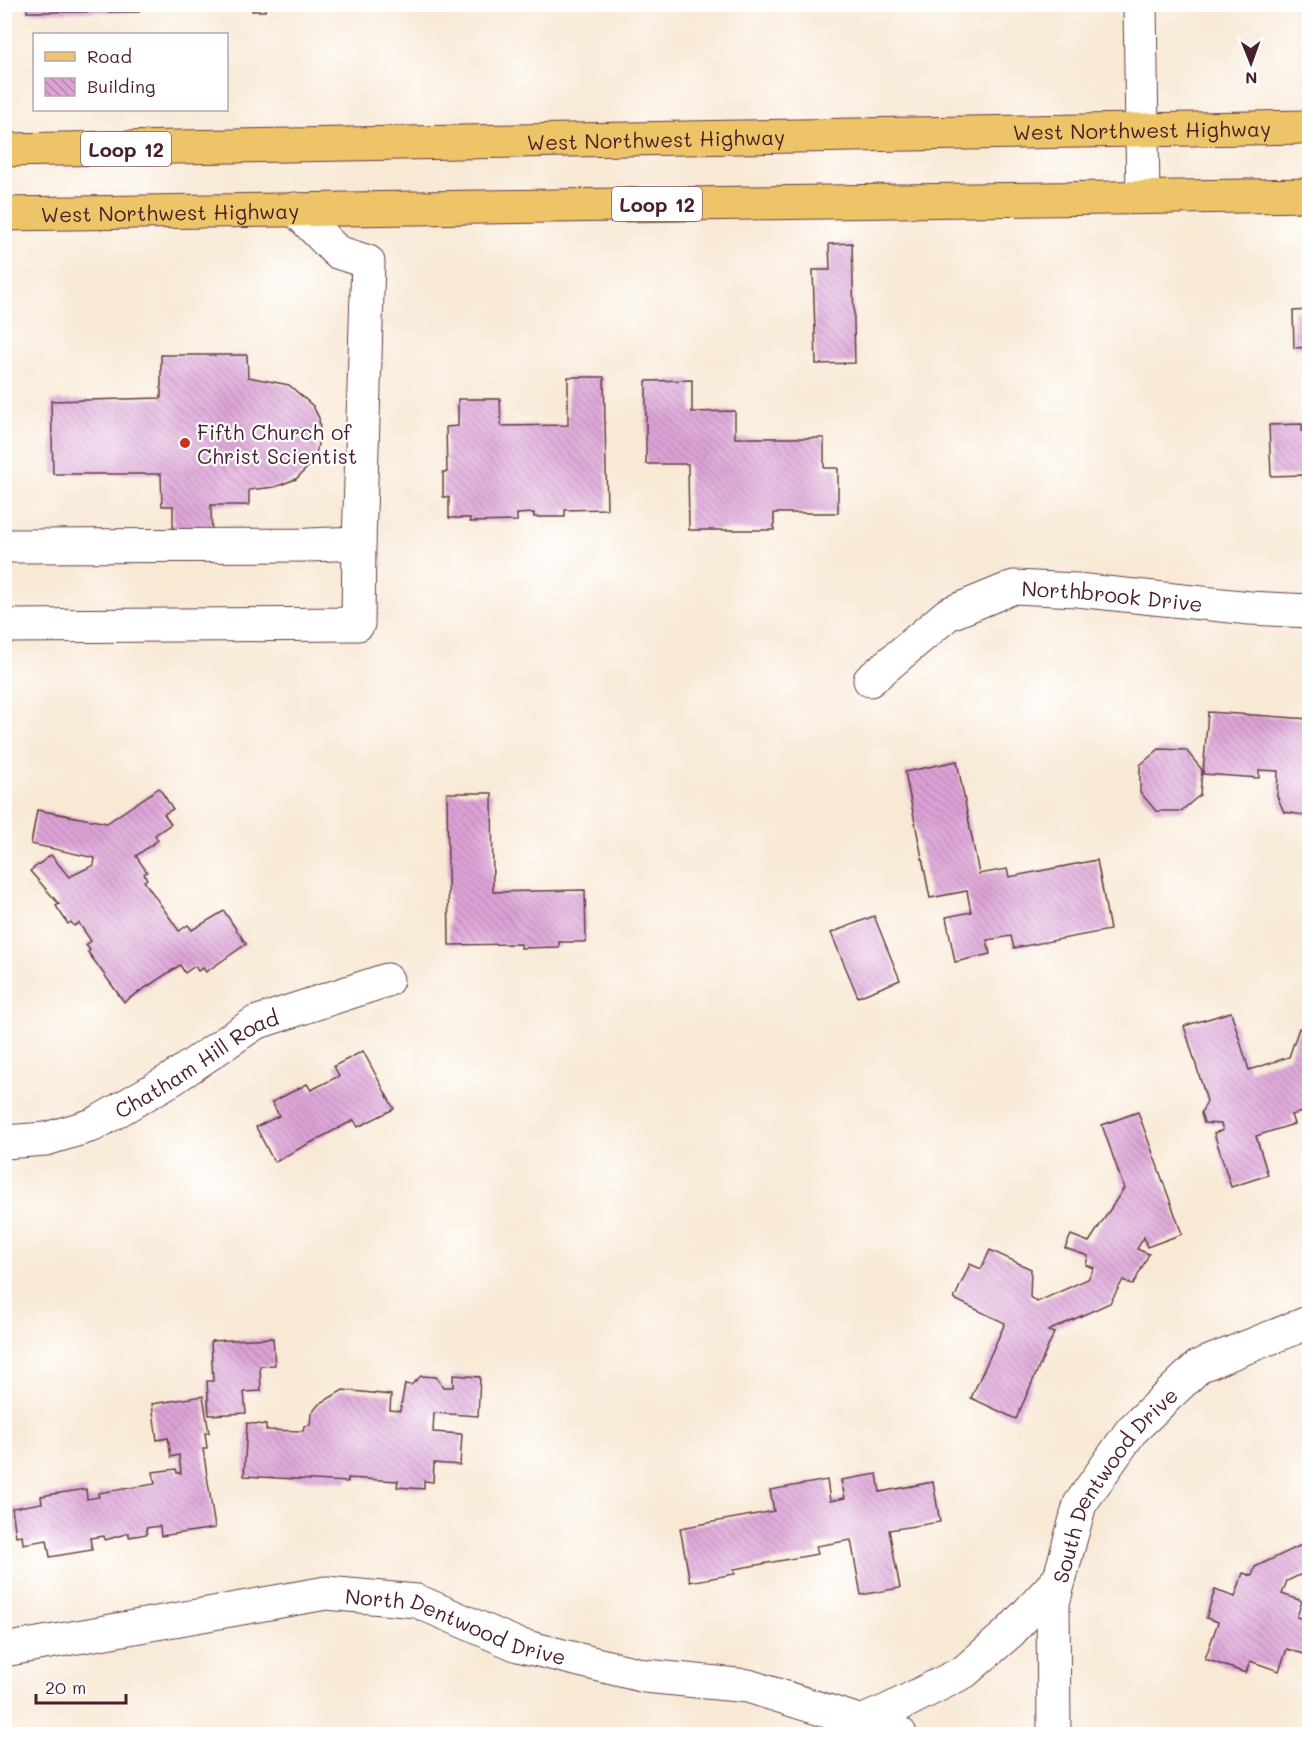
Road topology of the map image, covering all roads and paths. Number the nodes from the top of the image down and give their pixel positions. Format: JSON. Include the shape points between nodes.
{"nodes":[{"id":1,"x":1140,"y":4,"type":"edge"},
{"id":2,"x":1310,"y":127,"type":"edge"},
{"id":3,"x":1141,"y":129,"type":"junction"},
{"id":4,"x":4,"y":150,"type":"edge"},
{"id":5,"x":1310,"y":195,"type":"edge"},
{"id":6,"x":1143,"y":197,"type":"junction"},
{"id":7,"x":295,"y":209,"type":"junction"},
{"id":8,"x":4,"y":214,"type":"edge"},
{"id":9,"x":359,"y":543,"type":"junction"},
{"id":10,"x":4,"y":546,"type":"edge"},
{"id":11,"x":1310,"y":611,"type":"edge"},
{"id":12,"x":4,"y":626,"type":"edge"},
{"id":13,"x":870,"y":680,"type":"dead end"},
{"id":14,"x":387,"y":980,"type":"dead end"},
{"id":15,"x":4,"y":1142,"type":"edge"},
{"id":16,"x":1310,"y":1322,"type":"edge"},
{"id":17,"x":1060,"y":1578,"type":"junction"},
{"id":18,"x":4,"y":1650,"type":"edge"},
{"id":19,"x":861,"y":1722,"type":"junction"},
{"id":20,"x":900,"y":1734,"type":"edge"},
{"id":21,"x":1054,"y":1734,"type":"edge"}],
"edges":[{"from":1,"to":3,"type":"street"},
{"from":2,"to":3,"type":"main road","name":"West Northwest Highway","number":"Loop 12"},
{"from":3,"to":4,"type":"main road","name":"West Northwest Highway","number":"Loop 12"},
{"from":3,"to":6,"type":"street"},
{"from":5,"to":6,"type":"main road","name":"West Northwest Highway","number":"Loop 12"},
{"from":6,"to":7,"type":"main road","name":"West Northwest Highway","number":"Loop 12"},
{"from":7,"to":8,"type":"main road","name":"West Northwest Highway","number":"Loop 12"},
{"from":7,"to":9,"type":"street","via":[[337,252],[368,262]]},
{"from":9,"to":10,"type":"street"},
{"from":9,"to":12,"type":"street","via":[[358,624]]},
{"from":11,"to":13,"type":"street","name":"Northbrook Drive","via":[[1014,587],[948,614]]},
{"from":14,"to":15,"type":"street","name":"Chatham Hill Road","via":[[255,1023],[172,1079],[93,1125],[46,1139]]},
{"from":16,"to":17,"type":"street","name":"South Dentwood Drive","via":[[1199,1366],[1131,1431],[1080,1504]]},
{"from":17,"to":19,"type":"street","via":[[1010,1632],[964,1672]]},
{"from":17,"to":21,"type":"street","name":"South Dentwood Drive","via":[[1053,1602]]},
{"from":18,"to":19,"type":"street","name":"North Dentwood Drive","via":[[326,1593],[417,1601],[518,1645],[645,1676],[748,1686]]},
{"from":19,"to":20,"type":"street","name":"North Dentwood Drive"}]}
